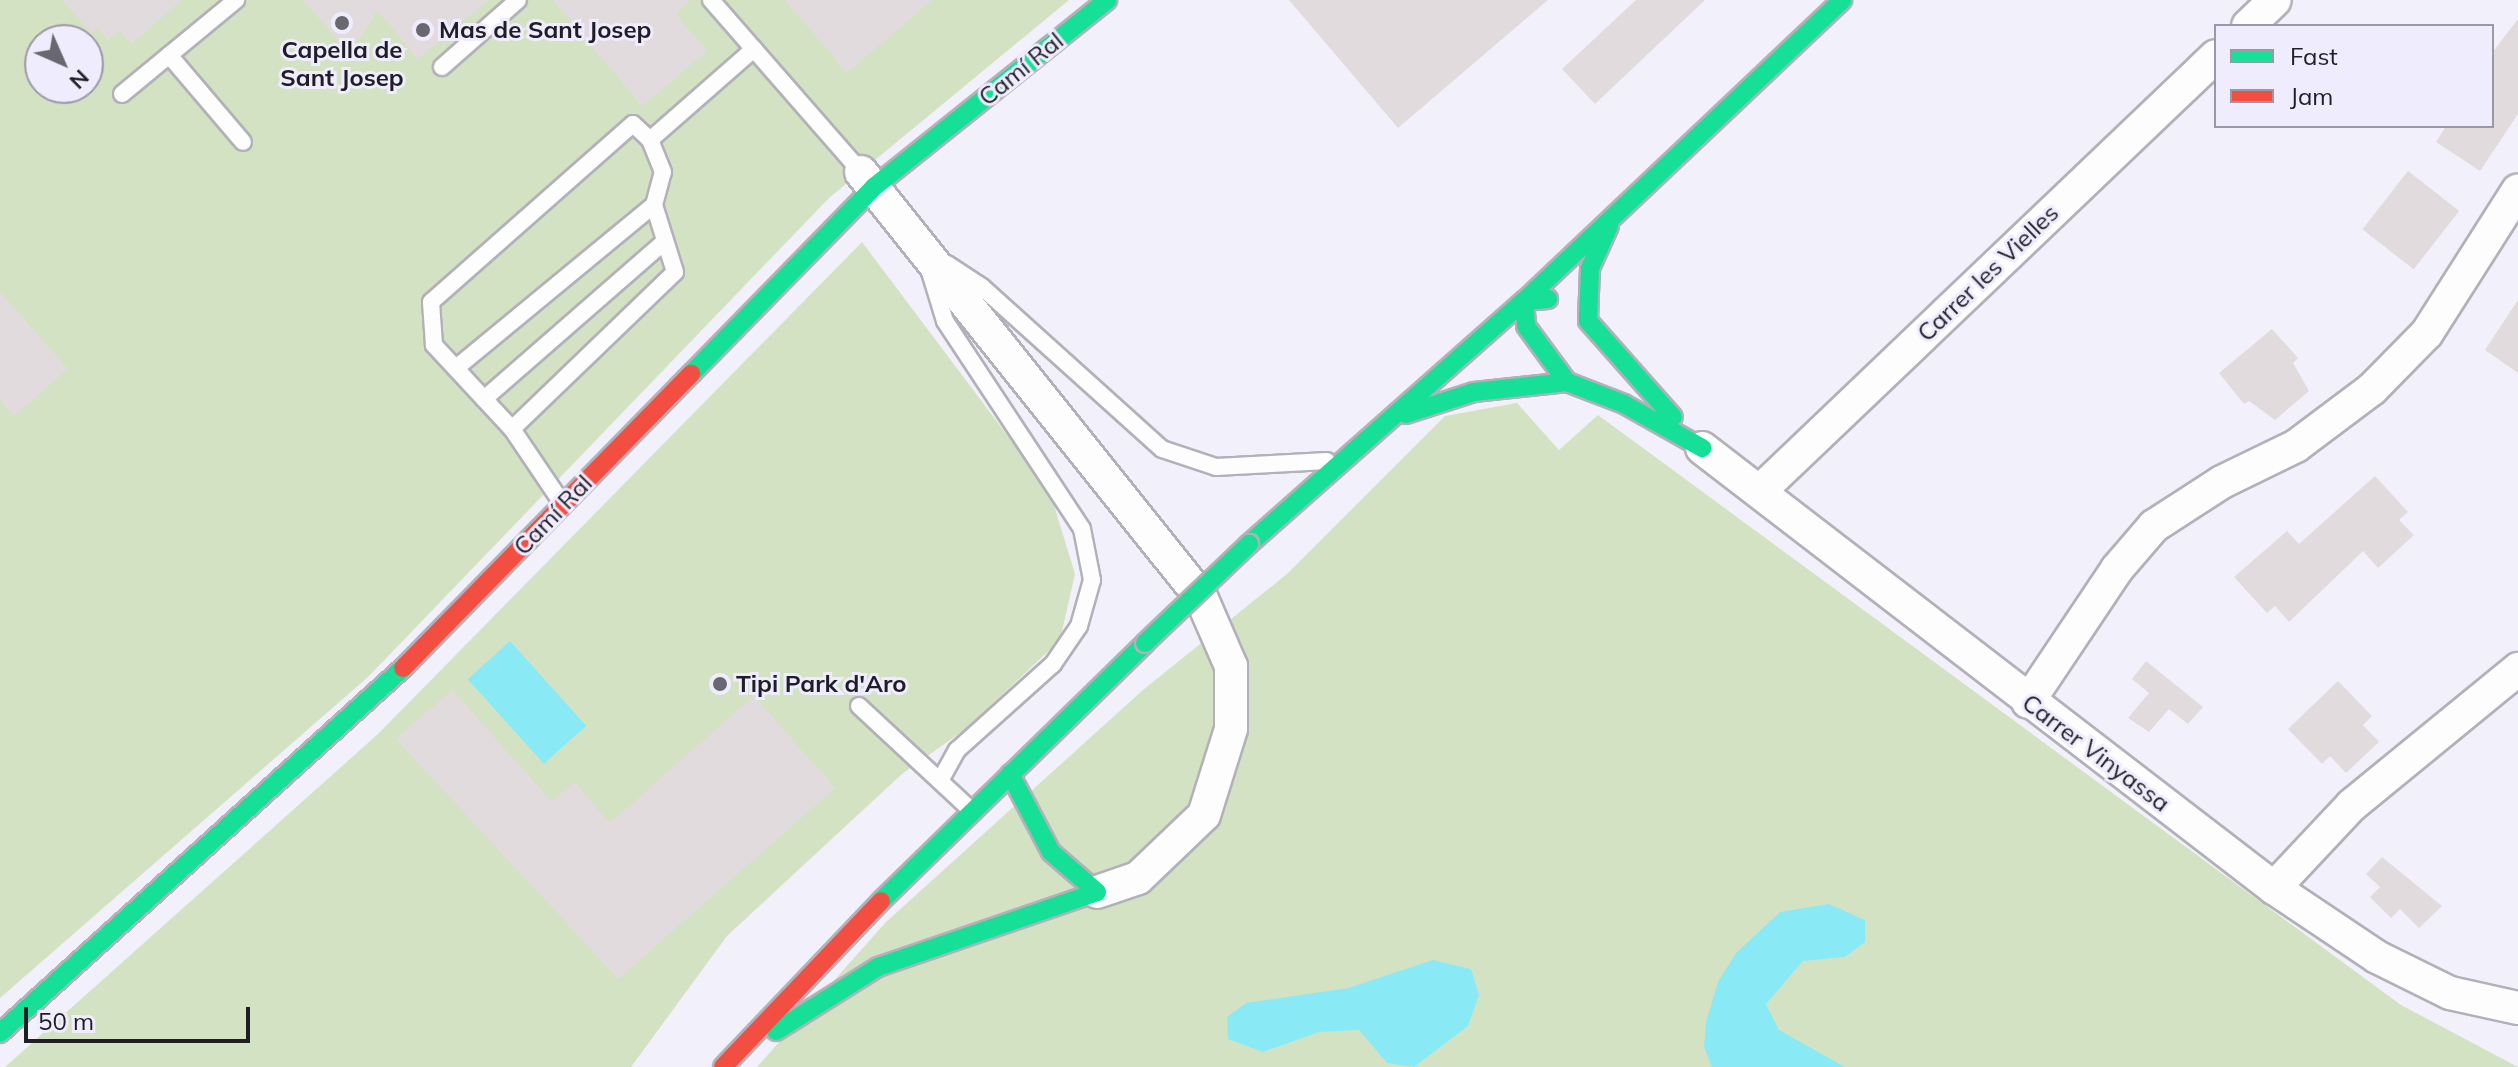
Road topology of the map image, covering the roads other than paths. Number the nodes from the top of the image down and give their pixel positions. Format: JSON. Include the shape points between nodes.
{"nodes":[{"id":1,"x":236,"y":0,"type":"edge"},
{"id":2,"x":518,"y":0,"type":"edge"},
{"id":3,"x":711,"y":0,"type":"edge"},
{"id":4,"x":1107,"y":0,"type":"edge"},
{"id":5,"x":1842,"y":0,"type":"edge"},
{"id":6,"x":2275,"y":0,"type":"edge"},
{"id":7,"x":2250,"y":24,"type":"edge"},
{"id":8,"x":754,"y":49,"type":"junction"},
{"id":9,"x":169,"y":55,"type":"junction"},
{"id":10,"x":2214,"y":58,"type":"edge"},
{"id":11,"x":442,"y":67,"type":"dead end"},
{"id":12,"x":122,"y":94,"type":"dead end"},
{"id":13,"x":650,"y":140,"type":"junction"},
{"id":14,"x":243,"y":142,"type":"dead end"},
{"id":15,"x":867,"y":179,"type":"junction"},
{"id":16,"x":2518,"y":190,"type":"edge"},
{"id":17,"x":654,"y":205,"type":"junction"},
{"id":18,"x":1613,"y":217,"type":"junction"},
{"id":19,"x":665,"y":241,"type":"junction"},
{"id":20,"x":923,"y":248,"type":"junction"},
{"id":21,"x":1524,"y":301,"type":"junction"},
{"id":22,"x":1588,"y":321,"type":"junction"},
{"id":23,"x":456,"y":368,"type":"junction"},
{"id":24,"x":1567,"y":382,"type":"junction"},
{"id":25,"x":484,"y":399,"type":"junction"},
{"id":26,"x":1392,"y":418,"type":"junction"},
{"id":27,"x":512,"y":429,"type":"junction"},
{"id":28,"x":1702,"y":448,"type":"junction"},
{"id":29,"x":1345,"y":460,"type":"junction"},
{"id":30,"x":1760,"y":491,"type":"junction"},
{"id":31,"x":564,"y":504,"type":"junction"},
{"id":32,"x":2518,"y":669,"type":"edge"},
{"id":33,"x":2028,"y":702,"type":"junction"},
{"id":34,"x":859,"y":706,"type":"dead end"},
{"id":35,"x":1010,"y":774,"type":"junction"},
{"id":36,"x":941,"y":779,"type":"junction"},
{"id":37,"x":972,"y":811,"type":"junction"},
{"id":38,"x":2274,"y":888,"type":"junction"},
{"id":39,"x":1097,"y":892,"type":"junction"},
{"id":40,"x":2518,"y":1008,"type":"edge"},
{"id":41,"x":0,"y":1033,"type":"edge"},
{"id":42,"x":726,"y":1067,"type":"edge"}],
"edges":[{"from":1,"to":9,"type":"lane"},
{"from":2,"to":11,"type":"lane"},
{"from":3,"to":8,"type":"lane"},
{"from":4,"to":15,"type":"street","name":"Camí Ral"},
{"from":5,"to":18,"type":"street"},
{"from":6,"to":7,"type":"street"},
{"from":8,"to":13,"type":"lane"},
{"from":8,"to":15,"type":"lane"},
{"from":9,"to":12,"type":"lane"},
{"from":9,"to":14,"type":"lane"},
{"from":10,"to":30,"type":"street","name":"Carrer les Vielles"},
{"from":13,"to":17,"type":"lane","via":[[663,172]]},
{"from":13,"to":23,"type":"lane","via":[[633,124],[431,302],[434,345]]},
{"from":15,"to":20,"type":"street"},
{"from":15,"to":31,"type":"street","name":"Camí Ral"},
{"from":16,"to":33,"type":"street","via":[[2427,333],[2372,389],[2296,446],[2222,482],[2154,526],[2117,569]]},
{"from":17,"to":19,"type":"lane"},
{"from":17,"to":23,"type":"lane"},
{"from":18,"to":21,"type":"street"},
{"from":18,"to":22,"type":"street","via":[[1590,268]]},
{"from":19,"to":25,"type":"lane"},
{"from":19,"to":27,"type":"lane","via":[[675,272]]},
{"from":20,"to":29,"type":"lane","via":[[982,287],[1162,449],[1216,467]]},
{"from":20,"to":36,"type":"lane","via":[[945,321],[1082,529],[1092,580],[1079,626],[1053,664],[957,750]]},
{"from":20,"to":39,"type":"street","via":[[1201,597],[1231,666],[1231,729],[1204,815],[1138,878]]},
{"from":21,"to":22,"type":"street","via":[[1551,298]]},
{"from":21,"to":24,"type":"street","via":[[1526,326]]},
{"from":21,"to":26,"type":"street"},
{"from":22,"to":28,"type":"street"},
{"from":23,"to":25,"type":"lane"},
{"from":24,"to":26,"type":"street","via":[[1474,392]]},
{"from":24,"to":28,"type":"street","via":[[1624,404]]},
{"from":25,"to":27,"type":"lane"},
{"from":26,"to":29,"type":"street"},
{"from":27,"to":31,"type":"lane","via":[[547,488]]},
{"from":28,"to":30,"type":"street","name":"Carrer Vinyassa"},
{"from":29,"to":35,"type":"street","bridge":true,"via":[[1249,544]]},
{"from":30,"to":33,"type":"street","name":"Carrer Vinyassa"},
{"from":31,"to":41,"type":"street","name":"Camí Ral","via":[[367,705]]},
{"from":32,"to":38,"type":"street","via":[[2352,805]]},
{"from":33,"to":38,"type":"street","name":"Carrer Vinyassa"},
{"from":34,"to":36,"type":"lane"},
{"from":35,"to":37,"type":"street"},
{"from":35,"to":39,"type":"street","via":[[1051,852]]},
{"from":36,"to":37,"type":"lane"},
{"from":37,"to":42,"type":"street"},
{"from":38,"to":40,"type":"street","name":"Carrer Vinyassa","via":[[2377,957],[2450,993]]},
{"from":39,"to":42,"type":"street","via":[[878,967]]}]}
